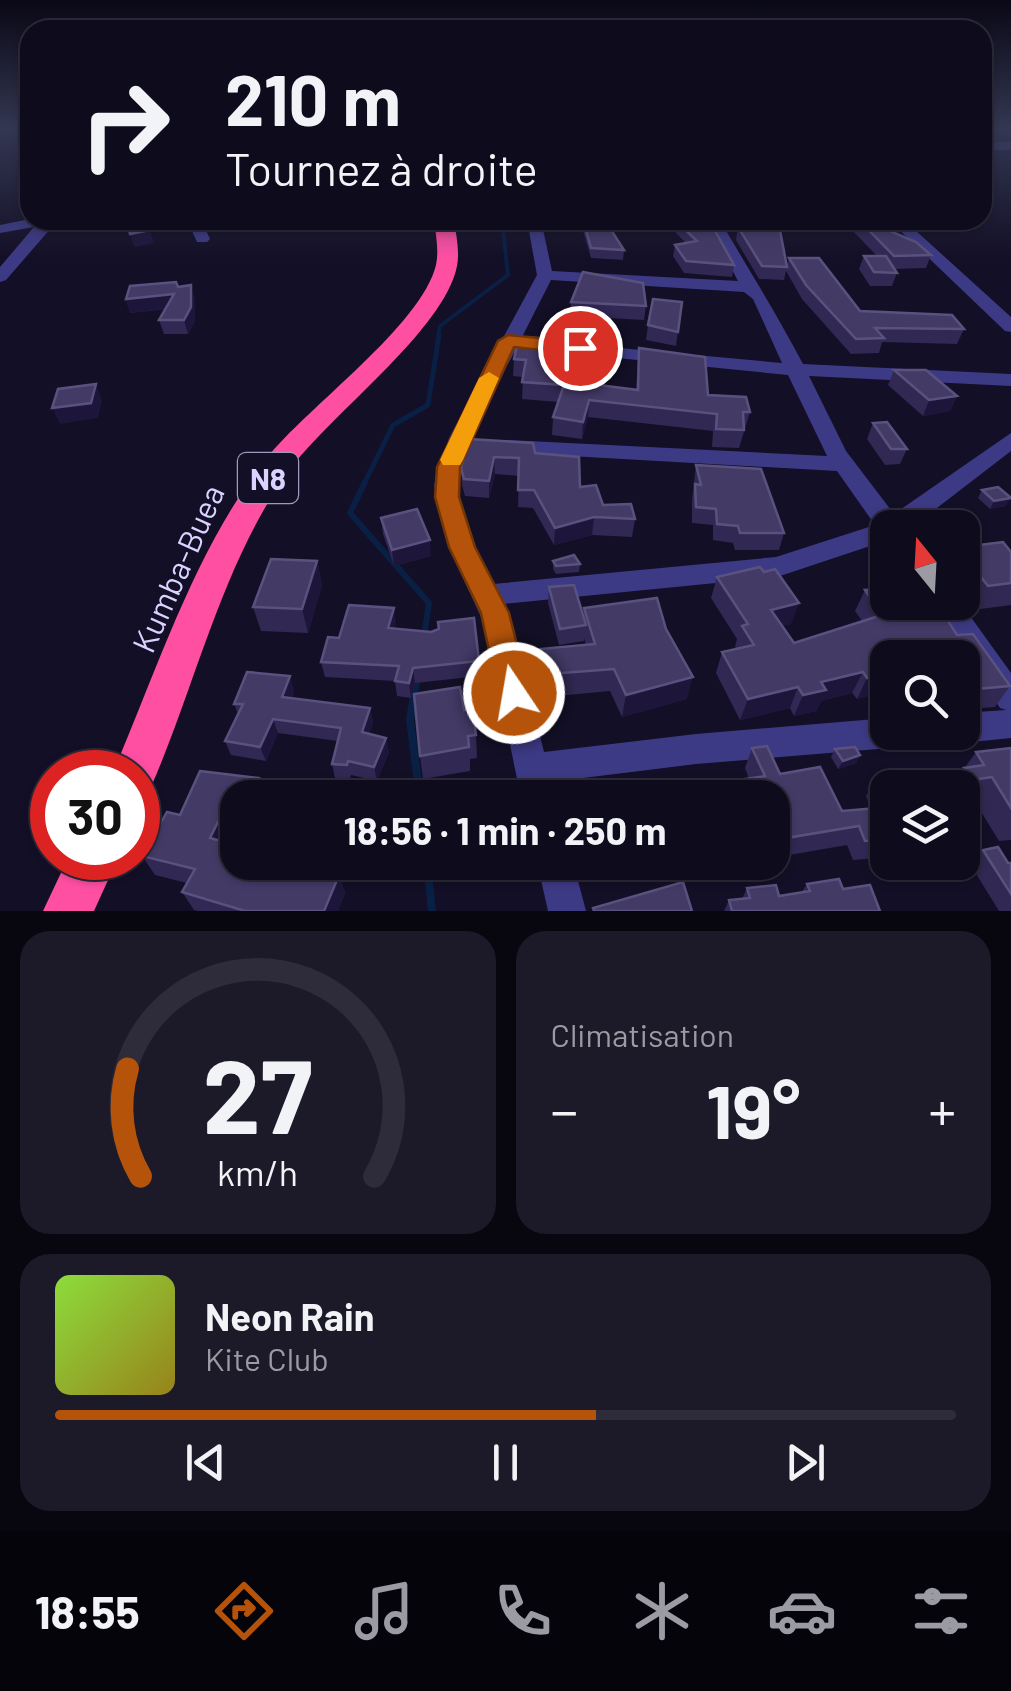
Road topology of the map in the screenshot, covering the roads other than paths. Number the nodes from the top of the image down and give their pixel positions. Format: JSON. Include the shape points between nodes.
{"nodes":[{"id":1,"x":41,"y":230,"type":"edge"},
{"id":2,"x":198,"y":230,"type":"edge"},
{"id":3,"x":444,"y":230,"type":"edge"},
{"id":4,"x":536,"y":230,"type":"edge"},
{"id":5,"x":718,"y":230,"type":"edge"},
{"id":6,"x":907,"y":230,"type":"edge"},
{"id":7,"x":202,"y":239,"type":"dead end"},
{"id":8,"x":545,"y":275,"type":"junction"},
{"id":9,"x":0,"y":278,"type":"edge"},
{"id":10,"x":749,"y":287,"type":"junction"},
{"id":11,"x":1011,"y":327,"type":"edge"},
{"id":12,"x":508,"y":341,"type":"junction"},
{"id":13,"x":797,"y":370,"type":"junction"},
{"id":14,"x":1011,"y":380,"type":"edge"},
{"id":15,"x":1011,"y":440,"type":"edge"},
{"id":16,"x":458,"y":445,"type":"junction"},
{"id":17,"x":843,"y":464,"type":"junction"},
{"id":18,"x":878,"y":510,"type":"edge"},
{"id":19,"x":916,"y":510,"type":"edge"},
{"id":20,"x":870,"y":535,"type":"edge"},
{"id":21,"x":484,"y":596,"type":"junction"},
{"id":22,"x":960,"y":620,"type":"edge"},
{"id":23,"x":1000,"y":664,"type":"edge"},
{"id":24,"x":1011,"y":698,"type":"edge"},
{"id":25,"x":1011,"y":724,"type":"edge"},
{"id":26,"x":980,"y":727,"type":"edge"},
{"id":27,"x":870,"y":735,"type":"edge"},
{"id":28,"x":144,"y":750,"type":"edge"},
{"id":29,"x":533,"y":780,"type":"edge"},
{"id":30,"x":548,"y":780,"type":"edge"},
{"id":31,"x":83,"y":880,"type":"edge"},
{"id":32,"x":559,"y":880,"type":"edge"},
{"id":33,"x":68,"y":911,"type":"edge"},
{"id":34,"x":567,"y":911,"type":"edge"}],
"edges":[{"from":1,"to":9,"type":"street"},
{"from":2,"to":7,"type":"street"},
{"from":3,"to":28,"type":"highway","name":"Kumba-Buea","number":"N8","via":[[445,271],[420,311],[312,422],[242,519]]},
{"from":4,"to":8,"type":"street"},
{"from":5,"to":10,"type":"street"},
{"from":6,"to":11,"type":"street"},
{"from":8,"to":10,"type":"street"},
{"from":8,"to":12,"type":"street"},
{"from":10,"to":13,"type":"street"},
{"from":12,"to":13,"type":"street"},
{"from":12,"to":16,"type":"street"},
{"from":13,"to":14,"type":"street"},
{"from":13,"to":17,"type":"street"},
{"from":15,"to":19,"type":"street"},
{"from":16,"to":17,"type":"street"},
{"from":16,"to":21,"type":"street","via":[[447,497]]},
{"from":17,"to":18,"type":"street"},
{"from":20,"to":21,"type":"street","via":[[776,567]]},
{"from":21,"to":29,"type":"street","via":[[500,628]]},
{"from":22,"to":23,"type":"street"},
{"from":23,"to":24,"type":"street"},
{"from":25,"to":26,"type":"street"},
{"from":27,"to":30,"type":"street","via":[[696,749]]},
{"from":31,"to":33,"type":"highway"},
{"from":32,"to":34,"type":"street"}]}
